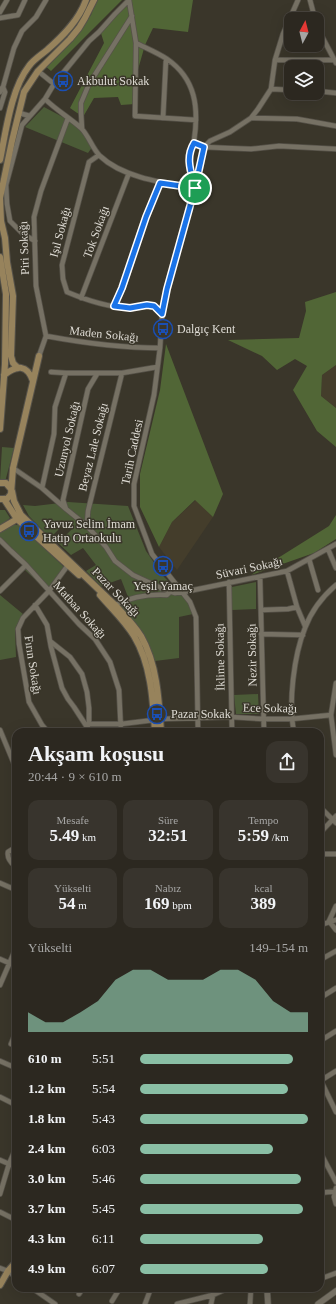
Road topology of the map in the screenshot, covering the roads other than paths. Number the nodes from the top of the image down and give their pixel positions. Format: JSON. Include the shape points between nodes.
{"nodes":[{"id":1,"x":7,"y":0,"type":"edge"},
{"id":2,"x":25,"y":0,"type":"edge"},
{"id":3,"x":46,"y":0,"type":"edge"},
{"id":4,"x":86,"y":0,"type":"edge"},
{"id":5,"x":94,"y":0,"type":"edge"},
{"id":6,"x":129,"y":0,"type":"edge"},
{"id":7,"x":292,"y":0,"type":"edge"},
{"id":8,"x":298,"y":0,"type":"edge"},
{"id":9,"x":310,"y":0,"type":"edge"},
{"id":10,"x":0,"y":12,"type":"edge"},
{"id":11,"x":313,"y":12,"type":"edge"},
{"id":12,"x":132,"y":16,"type":"junction"},
{"id":13,"x":0,"y":18,"type":"edge"},
{"id":14,"x":283,"y":34,"type":"joint"},
{"id":15,"x":324,"y":41,"type":"edge"},
{"id":16,"x":136,"y":44,"type":"junction"},
{"id":17,"x":166,"y":58,"type":"junction"},
{"id":18,"x":275,"y":60,"type":"junction"},
{"id":19,"x":335,"y":61,"type":"edge"},
{"id":20,"x":29,"y":66,"type":"junction"},
{"id":21,"x":38,"y":71,"type":"junction"},
{"id":22,"x":54,"y":84,"type":"junction"},
{"id":23,"x":3,"y":87,"type":"junction"},
{"id":24,"x":271,"y":89,"type":"junction"},
{"id":25,"x":284,"y":90,"type":"edge"},
{"id":26,"x":0,"y":92,"type":"edge"},
{"id":27,"x":324,"y":92,"type":"edge"},
{"id":28,"x":336,"y":93,"type":"edge"},
{"id":29,"x":45,"y":99,"type":"junction"},
{"id":30,"x":0,"y":108,"type":"edge"},
{"id":31,"x":19,"y":113,"type":"junction"},
{"id":32,"x":30,"y":116,"type":"junction"},
{"id":33,"x":68,"y":118,"type":"junction"},
{"id":34,"x":163,"y":118,"type":"junction"},
{"id":35,"x":251,"y":118,"type":"junction"},
{"id":36,"x":196,"y":120,"type":"junction"},
{"id":37,"x":336,"y":126,"type":"edge"},
{"id":38,"x":82,"y":129,"type":"junction"},
{"id":39,"x":194,"y":143,"type":"junction"},
{"id":40,"x":204,"y":147,"type":"junction"},
{"id":41,"x":336,"y":149,"type":"edge"},
{"id":42,"x":99,"y":155,"type":"junction"},
{"id":43,"x":0,"y":160,"type":"edge"},
{"id":44,"x":129,"y":173,"type":"junction"},
{"id":45,"x":160,"y":183,"type":"junction"},
{"id":46,"x":195,"y":188,"type":"junction"},
{"id":47,"x":35,"y":241,"type":"junction"},
{"id":48,"x":0,"y":257,"type":"edge"},
{"id":49,"x":81,"y":298,"type":"junction"},
{"id":50,"x":114,"y":306,"type":"junction"},
{"id":51,"x":162,"y":314,"type":"junction"},
{"id":52,"x":46,"y":336,"type":"junction"},
{"id":53,"x":160,"y":348,"type":"junction"},
{"id":54,"x":38,"y":356,"type":"junction"},
{"id":55,"x":158,"y":367,"type":"junction"},
{"id":56,"x":18,"y":368,"type":"junction"},
{"id":57,"x":26,"y":369,"type":"junction"},
{"id":58,"x":51,"y":372,"type":"dead end"},
{"id":59,"x":66,"y":373,"type":"junction"},
{"id":60,"x":122,"y":373,"type":"junction"},
{"id":61,"x":97,"y":374,"type":"junction"},
{"id":62,"x":4,"y":375,"type":"junction"},
{"id":63,"x":33,"y":381,"type":"junction"},
{"id":64,"x":0,"y":429,"type":"edge"},
{"id":65,"x":13,"y":468,"type":"junction"},
{"id":66,"x":0,"y":484,"type":"edge"},
{"id":67,"x":42,"y":488,"type":"junction"},
{"id":68,"x":11,"y":490,"type":"junction"},
{"id":69,"x":1,"y":500,"type":"edge"},
{"id":70,"x":66,"y":509,"type":"junction"},
{"id":71,"x":17,"y":519,"type":"junction"},
{"id":72,"x":87,"y":526,"type":"junction"},
{"id":73,"x":0,"y":529,"type":"edge"},
{"id":74,"x":0,"y":540,"type":"edge"},
{"id":75,"x":336,"y":544,"type":"edge"},
{"id":76,"x":328,"y":549,"type":"junction"},
{"id":77,"x":309,"y":559,"type":"junction"},
{"id":78,"x":26,"y":565,"type":"junction"},
{"id":79,"x":68,"y":565,"type":"junction"},
{"id":80,"x":336,"y":568,"type":"edge"},
{"id":81,"x":287,"y":571,"type":"junction"},
{"id":82,"x":260,"y":577,"type":"junction"},
{"id":83,"x":229,"y":582,"type":"junction"},
{"id":84,"x":336,"y":585,"type":"edge"},
{"id":85,"x":318,"y":590,"type":"dead end"},
{"id":86,"x":0,"y":591,"type":"edge"},
{"id":87,"x":50,"y":591,"type":"junction"},
{"id":88,"x":170,"y":592,"type":"junction"},
{"id":89,"x":184,"y":592,"type":"junction"},
{"id":90,"x":36,"y":605,"type":"junction"},
{"id":91,"x":115,"y":605,"type":"junction"},
{"id":92,"x":297,"y":607,"type":"junction"},
{"id":93,"x":261,"y":610,"type":"junction"},
{"id":94,"x":305,"y":626,"type":"junction"},
{"id":95,"x":261,"y":634,"type":"junction"},
{"id":96,"x":303,"y":635,"type":"junction"},
{"id":97,"x":50,"y":641,"type":"junction"},
{"id":98,"x":336,"y":683,"type":"edge"},
{"id":99,"x":331,"y":715,"type":"junction"},
{"id":100,"x":197,"y":717,"type":"junction"},
{"id":101,"x":231,"y":717,"type":"junction"},
{"id":102,"x":292,"y":719,"type":"junction"},
{"id":103,"x":157,"y":720,"type":"junction"},
{"id":104,"x":263,"y":720,"type":"junction"},
{"id":105,"x":121,"y":724,"type":"junction"},
{"id":106,"x":45,"y":728,"type":"edge"},
{"id":107,"x":88,"y":728,"type":"edge"},
{"id":108,"x":121,"y":728,"type":"edge"},
{"id":109,"x":156,"y":728,"type":"edge"},
{"id":110,"x":160,"y":728,"type":"edge"},
{"id":111,"x":198,"y":728,"type":"edge"},
{"id":112,"x":232,"y":728,"type":"edge"},
{"id":113,"x":264,"y":728,"type":"edge"},
{"id":114,"x":293,"y":728,"type":"edge"},
{"id":115,"x":0,"y":730,"type":"edge"},
{"id":116,"x":335,"y":730,"type":"edge"},
{"id":117,"x":336,"y":755,"type":"edge"},
{"id":118,"x":12,"y":759,"type":"edge"},
{"id":119,"x":324,"y":810,"type":"edge"},
{"id":120,"x":335,"y":820,"type":"edge"},
{"id":121,"x":324,"y":830,"type":"edge"},
{"id":122,"x":12,"y":850,"type":"edge"},
{"id":123,"x":324,"y":854,"type":"edge"},
{"id":124,"x":336,"y":854,"type":"edge"},
{"id":125,"x":12,"y":864,"type":"edge"},
{"id":126,"x":1,"y":885,"type":"edge"},
{"id":127,"x":12,"y":889,"type":"edge"},
{"id":128,"x":336,"y":906,"type":"edge"},
{"id":129,"x":336,"y":920,"type":"edge"},
{"id":130,"x":329,"y":921,"type":"junction"},
{"id":131,"x":324,"y":923,"type":"edge"},
{"id":132,"x":336,"y":930,"type":"edge"},
{"id":133,"x":336,"y":951,"type":"edge"},
{"id":134,"x":12,"y":957,"type":"edge"},
{"id":135,"x":324,"y":958,"type":"edge"},
{"id":136,"x":0,"y":959,"type":"edge"},
{"id":137,"x":9,"y":963,"type":"junction"},
{"id":138,"x":12,"y":964,"type":"edge"},
{"id":139,"x":0,"y":985,"type":"edge"},
{"id":140,"x":336,"y":988,"type":"edge"},
{"id":141,"x":324,"y":996,"type":"edge"},
{"id":142,"x":336,"y":1031,"type":"edge"},
{"id":143,"x":324,"y":1038,"type":"edge"},
{"id":144,"x":0,"y":1061,"type":"edge"},
{"id":145,"x":12,"y":1066,"type":"edge"},
{"id":146,"x":336,"y":1071,"type":"edge"},
{"id":147,"x":324,"y":1078,"type":"edge"},
{"id":148,"x":324,"y":1089,"type":"edge"},
{"id":149,"x":0,"y":1099,"type":"edge"},
{"id":150,"x":12,"y":1104,"type":"edge"},
{"id":151,"x":336,"y":1112,"type":"edge"},
{"id":152,"x":12,"y":1157,"type":"edge"},
{"id":153,"x":0,"y":1160,"type":"edge"},
{"id":154,"x":324,"y":1160,"type":"edge"},
{"id":155,"x":9,"y":1164,"type":"junction"},
{"id":156,"x":12,"y":1165,"type":"edge"},
{"id":157,"x":336,"y":1182,"type":"edge"},
{"id":158,"x":336,"y":1190,"type":"edge"},
{"id":159,"x":324,"y":1192,"type":"edge"},
{"id":160,"x":0,"y":1194,"type":"edge"},
{"id":161,"x":336,"y":1204,"type":"edge"},
{"id":162,"x":0,"y":1212,"type":"edge"},
{"id":163,"x":12,"y":1218,"type":"edge"},
{"id":164,"x":12,"y":1266,"type":"edge"},
{"id":165,"x":0,"y":1268,"type":"edge"},
{"id":166,"x":8,"y":1271,"type":"junction"},
{"id":167,"x":336,"y":1273,"type":"edge"},
{"id":168,"x":12,"y":1274,"type":"edge"},
{"id":169,"x":324,"y":1278,"type":"edge"},
{"id":170,"x":0,"y":1285,"type":"edge"},
{"id":171,"x":336,"y":1291,"type":"edge"},
{"id":172,"x":38,"y":1292,"type":"edge"},
{"id":173,"x":118,"y":1292,"type":"edge"},
{"id":174,"x":150,"y":1292,"type":"edge"},
{"id":175,"x":220,"y":1292,"type":"edge"},
{"id":176,"x":251,"y":1292,"type":"edge"},
{"id":177,"x":267,"y":1292,"type":"edge"},
{"id":178,"x":213,"y":1295,"type":"junction"},
{"id":179,"x":112,"y":1301,"type":"dead end"},
{"id":180,"x":55,"y":1304,"type":"edge"},
{"id":181,"x":145,"y":1304,"type":"edge"},
{"id":182,"x":180,"y":1304,"type":"edge"},
{"id":183,"x":211,"y":1304,"type":"edge"},
{"id":184,"x":250,"y":1304,"type":"edge"},
{"id":185,"x":268,"y":1304,"type":"edge"},
{"id":186,"x":318,"y":1304,"type":"edge"}],
"edges":[{"from":1,"to":10,"type":"street"},
{"from":2,"to":13,"type":"street","via":[[18,15]]},
{"from":3,"to":23,"type":"street","via":[[36,17],[22,31],[14,48]]},
{"from":4,"to":20,"type":"main road","via":[[72,25]]},
{"from":5,"to":21,"type":"main road","via":[[70,39]]},
{"from":6,"to":12,"type":"street"},
{"from":6,"to":22,"type":"street","via":[[88,41]]},
{"from":7,"to":8,"type":"street"},
{"from":8,"to":14,"type":"street"},
{"from":9,"to":11,"type":"street"},
{"from":12,"to":16,"type":"street"},
{"from":12,"to":38,"type":"street","via":[[89,84],[81,102]]},
{"from":14,"to":18,"type":"street"},
{"from":15,"to":19,"type":"street"},
{"from":16,"to":17,"type":"street","name":"Tarih Caddesi"},
{"from":16,"to":34,"type":"street","via":[[135,116]]},
{"from":17,"to":34,"type":"street"},
{"from":17,"to":36,"type":"street","name":"Tarih Caddesi","via":[[180,70],[192,89]]},
{"from":18,"to":19,"type":"street"},
{"from":18,"to":24,"type":"street"},
{"from":20,"to":21,"type":"main road"},
{"from":20,"to":43,"type":"main road","via":[[17,88]]},
{"from":21,"to":22,"type":"street"},
{"from":21,"to":31,"type":"main road","via":[[24,92]]},
{"from":22,"to":29,"type":"street"},
{"from":23,"to":26,"type":"street"},
{"from":23,"to":30,"type":"street","via":[[5,92]]},
{"from":24,"to":25,"type":"street"},
{"from":24,"to":35,"type":"street"},
{"from":27,"to":28,"type":"street"},
{"from":29,"to":32,"type":"street"},
{"from":29,"to":33,"type":"street"},
{"from":31,"to":32,"type":"street"},
{"from":31,"to":56,"type":"main road","via":[[0,198],[1,221],[13,296],[11,356]]},
{"from":32,"to":47,"type":"street","via":[[22,125],[6,186],[10,221],[23,234]]},
{"from":33,"to":38,"type":"street"},
{"from":33,"to":47,"type":"street","name":"Piri Sokağı","via":[[34,216]]},
{"from":34,"to":36,"type":"street"},
{"from":35,"to":37,"type":"street","via":[[297,119]]},
{"from":35,"to":40,"type":"street"},
{"from":36,"to":39,"type":"street","name":"Tarih Caddesi"},
{"from":38,"to":42,"type":"street"},
{"from":39,"to":40,"type":"street"},
{"from":39,"to":46,"type":"street","name":"Tarih Caddesi","via":[[190,151],[190,167]]},
{"from":40,"to":41,"type":"street","via":[[251,149],[279,146]]},
{"from":40,"to":46,"type":"street","name":"Tarih Caddesi"},
{"from":42,"to":44,"type":"street"},
{"from":42,"to":49,"type":"street","name":"Işıl Sokağı","via":[[89,162],[62,265],[67,292]]},
{"from":44,"to":45,"type":"street"},
{"from":44,"to":49,"type":"street","name":"Tok Sokağı"},
{"from":45,"to":46,"type":"street"},
{"from":45,"to":50,"type":"street"},
{"from":46,"to":51,"type":"street","name":"Tarih Caddesi"},
{"from":47,"to":52,"type":"street","name":"Piri Sokağı","via":[[36,286]]},
{"from":48,"to":62,"type":"main road","via":[[6,294]]},
{"from":49,"to":50,"type":"street","name":"Işıl Sokağı"},
{"from":50,"to":51,"type":"street","name":"Işıl Sokağı","via":[[154,306]]},
{"from":51,"to":53,"type":"street","name":"Tarih Caddesi"},
{"from":52,"to":53,"type":"street","name":"Maden Sokağı","via":[[133,348]]},
{"from":52,"to":54,"type":"street"},
{"from":53,"to":55,"type":"street","name":"Tarih Caddesi"},
{"from":54,"to":57,"type":"main road","via":[[35,363]]},
{"from":54,"to":63,"type":"main road"},
{"from":55,"to":60,"type":"street"},
{"from":55,"to":89,"type":"street","name":"Tarih Caddesi","via":[[134,484],[134,506],[152,554]]},
{"from":56,"to":57,"type":"main road"},
{"from":56,"to":62,"type":"main road"},
{"from":57,"to":63,"type":"main road"},
{"from":58,"to":59,"type":"street"},
{"from":59,"to":61,"type":"street"},
{"from":59,"to":67,"type":"street","via":[[55,407],[54,434]]},
{"from":60,"to":61,"type":"street"},
{"from":60,"to":72,"type":"street","name":"Beyaz Lale Sokağı","via":[[88,511]]},
{"from":61,"to":70,"type":"street","name":"Uzunyol Sokağı","via":[[88,389],[63,500]]},
{"from":62,"to":64,"type":"main road"},
{"from":63,"to":65,"type":"main road"},
{"from":65,"to":67,"type":"street","name":"Uzunyol Sokağı"},
{"from":65,"to":68,"type":"main road"},
{"from":66,"to":68,"type":"main road","via":[[6,483]]},
{"from":67,"to":70,"type":"street","name":"Uzunyol Sokağı"},
{"from":68,"to":69,"type":"main road","via":[[9,497]]},
{"from":68,"to":91,"type":"main road","name":"Pazar Sokağı","via":[[21,515]]},
{"from":69,"to":71,"type":"main road","name":"Pazar Sokağı"},
{"from":70,"to":72,"type":"street","name":"Uzunyol Sokağı"},
{"from":71,"to":73,"type":"main road"},
{"from":71,"to":79,"type":"main road","name":"Pazar Sokağı"},
{"from":72,"to":88,"type":"street","name":"Uzunyol Sokağı","via":[[106,547],[115,562],[133,575]]},
{"from":74,"to":78,"type":"street","name":"Matbaa Sokağı"},
{"from":75,"to":76,"type":"street","name":"Süvari Sokağı"},
{"from":76,"to":77,"type":"street","name":"Süvari Sokağı"},
{"from":76,"to":80,"type":"street"},
{"from":77,"to":81,"type":"street","name":"Süvari Sokağı"},
{"from":77,"to":85,"type":"street"},
{"from":78,"to":86,"type":"street"},
{"from":78,"to":87,"type":"street","name":"Matbaa Sokağı"},
{"from":79,"to":87,"type":"street","name":"Fırın Sokağı"},
{"from":79,"to":103,"type":"main road","name":"Pazar Sokağı","via":[[94,588],[135,636],[146,664]]},
{"from":81,"to":82,"type":"street","name":"Süvari Sokağı"},
{"from":81,"to":92,"type":"street"},
{"from":82,"to":83,"type":"street","name":"Süvari Sokağı"},
{"from":82,"to":93,"type":"street","name":"Nezir Sokağı"},
{"from":83,"to":89,"type":"street","name":"Süvari Sokağı"},
{"from":83,"to":101,"type":"street","name":"İklime Sokağı"},
{"from":84,"to":94,"type":"street","via":[[319,604]]},
{"from":87,"to":90,"type":"street","name":"Fırın Sokağı"},
{"from":87,"to":105,"type":"street","name":"Matbaa Sokağı","via":[[95,639],[110,662],[119,690]]},
{"from":88,"to":89,"type":"street","name":"Uzunyol Sokağı"},
{"from":88,"to":91,"type":"street","via":[[167,595],[136,597]]},
{"from":89,"to":100,"type":"street","name":"Tarih Caddesi","via":[[196,617]]},
{"from":90,"to":97,"type":"street","via":[[47,625]]},
{"from":90,"to":106,"type":"street","name":"Fırın Sokağı","via":[[23,618],[18,629],[19,644],[29,702]]},
{"from":91,"to":103,"type":"main road","name":"Pazar Sokağı","via":[[130,621],[146,648],[155,678]]},
{"from":92,"to":93,"type":"street"},
{"from":92,"to":94,"type":"street"},
{"from":93,"to":95,"type":"street","name":"Nezir Sokağı"},
{"from":94,"to":96,"type":"street"},
{"from":95,"to":96,"type":"street"},
{"from":95,"to":104,"type":"street","name":"Nezir Sokağı"},
{"from":96,"to":102,"type":"street","via":[[297,655]]},
{"from":97,"to":107,"type":"street","via":[[62,688]]},
{"from":97,"to":107,"type":"street","via":[[70,657],[82,674],[88,697]]},
{"from":98,"to":99,"type":"street"},
{"from":99,"to":102,"type":"street","name":"Ece Sokağı"},
{"from":99,"to":116,"type":"street"},
{"from":100,"to":101,"type":"street","name":"Ece Sokağı"},
{"from":100,"to":103,"type":"street","name":"Ece Sokağı"},
{"from":100,"to":111,"type":"street","name":"Tarih Caddesi"},
{"from":101,"to":104,"type":"street","name":"Ece Sokağı"},
{"from":101,"to":112,"type":"street","name":"İklime Sokağı"},
{"from":102,"to":104,"type":"street","name":"Ece Sokağı"},
{"from":102,"to":114,"type":"street"},
{"from":103,"to":105,"type":"street","name":"Ece Sokağı"},
{"from":103,"to":109,"type":"main road","name":"Pazar Sokağı"},
{"from":103,"to":110,"type":"main road","name":"Pazar Sokağı"},
{"from":104,"to":113,"type":"street","name":"Nezir Sokağı"},
{"from":105,"to":107,"type":"street","name":"Ece Sokağı"},
{"from":105,"to":108,"type":"street","name":"Matbaa Sokağı"},
{"from":115,"to":118,"type":"street"},
{"from":116,"to":117,"type":"street"},
{"from":119,"to":120,"type":"street"},
{"from":120,"to":121,"type":"street"},
{"from":122,"to":125,"type":"street","via":[[8,852],[8,856]]},
{"from":123,"to":124,"type":"street"},
{"from":126,"to":127,"type":"street"},
{"from":128,"to":130,"type":"street"},
{"from":129,"to":130,"type":"street"},
{"from":130,"to":131,"type":"street"},
{"from":130,"to":132,"type":"street"},
{"from":133,"to":135,"type":"street"},
{"from":134,"to":137,"type":"street"},
{"from":136,"to":137,"type":"street"},
{"from":137,"to":138,"type":"street"},
{"from":137,"to":139,"type":"street"},
{"from":140,"to":141,"type":"street"},
{"from":142,"to":143,"type":"street"},
{"from":144,"to":145,"type":"street"},
{"from":146,"to":147,"type":"street"},
{"from":148,"to":151,"type":"street"},
{"from":149,"to":150,"type":"street"},
{"from":152,"to":155,"type":"street"},
{"from":153,"to":155,"type":"street"},
{"from":154,"to":157,"type":"street"},
{"from":155,"to":156,"type":"street"},
{"from":155,"to":160,"type":"street"},
{"from":158,"to":159,"type":"street"},
{"from":158,"to":161,"type":"street"},
{"from":162,"to":163,"type":"street"},
{"from":164,"to":166,"type":"main road"},
{"from":165,"to":166,"type":"street"},
{"from":166,"to":168,"type":"street"},
{"from":166,"to":170,"type":"main road"},
{"from":167,"to":169,"type":"street"},
{"from":171,"to":186,"type":"street"},
{"from":172,"to":180,"type":"street"},
{"from":173,"to":179,"type":"street"},
{"from":174,"to":181,"type":"street"},
{"from":175,"to":178,"type":"street"},
{"from":176,"to":184,"type":"street"},
{"from":177,"to":185,"type":"street"},
{"from":178,"to":182,"type":"street"},
{"from":178,"to":183,"type":"street"}]}
